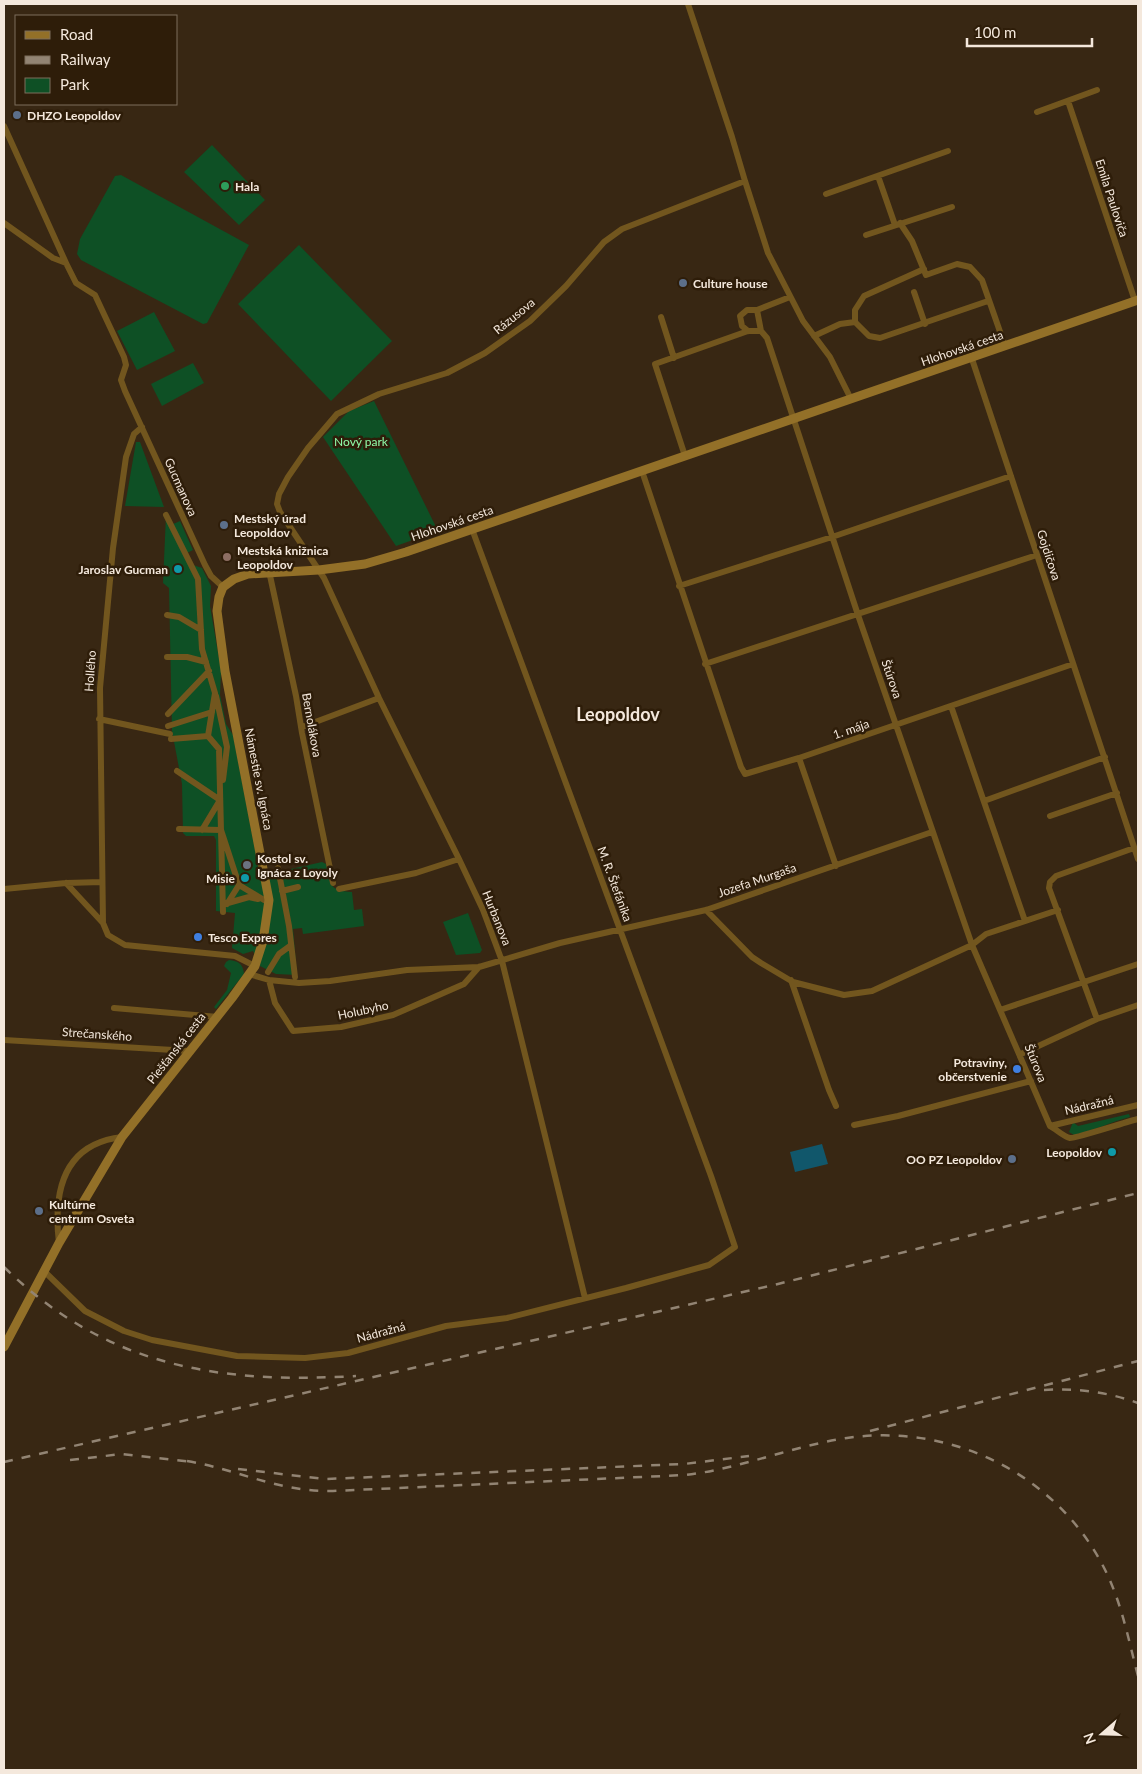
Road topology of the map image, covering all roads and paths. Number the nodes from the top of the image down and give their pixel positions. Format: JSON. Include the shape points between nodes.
{"nodes":[{"id":1,"x":688,"y":4,"type":"edge"},
{"id":2,"x":1097,"y":90,"type":"dead end"},
{"id":3,"x":1068,"y":101,"type":"junction"},
{"id":4,"x":1036,"y":112,"type":"dead end"},
{"id":5,"x":4,"y":126,"type":"edge"},
{"id":6,"x":948,"y":151,"type":"dead end"},
{"id":7,"x":878,"y":176,"type":"junction"},
{"id":8,"x":744,"y":181,"type":"junction"},
{"id":9,"x":826,"y":194,"type":"dead end"},
{"id":10,"x":952,"y":207,"type":"dead end"},
{"id":11,"x":4,"y":223,"type":"edge"},
{"id":12,"x":897,"y":224,"type":"junction"},
{"id":13,"x":866,"y":235,"type":"dead end"},
{"id":14,"x":66,"y":263,"type":"junction"},
{"id":15,"x":924,"y":269,"type":"junction"},
{"id":16,"x":914,"y":292,"type":"dead end"},
{"id":17,"x":790,"y":297,"type":"junction"},
{"id":18,"x":988,"y":301,"type":"junction"},
{"id":19,"x":1136,"y":301,"type":"edge"},
{"id":20,"x":757,"y":310,"type":"junction"},
{"id":21,"x":662,"y":317,"type":"dead end"},
{"id":22,"x":855,"y":322,"type":"junction"},
{"id":23,"x":925,"y":324,"type":"junction"},
{"id":24,"x":748,"y":331,"type":"junction"},
{"id":25,"x":761,"y":332,"type":"junction"},
{"id":26,"x":814,"y":336,"type":"junction"},
{"id":27,"x":1005,"y":346,"type":"junction"},
{"id":28,"x":674,"y":358,"type":"junction"},
{"id":29,"x":972,"y":359,"type":"junction"},
{"id":30,"x":851,"y":399,"type":"junction"},
{"id":31,"x":794,"y":419,"type":"junction"},
{"id":32,"x":142,"y":427,"type":"junction"},
{"id":33,"x":685,"y":456,"type":"junction"},
{"id":34,"x":642,"y":471,"type":"junction"},
{"id":35,"x":1011,"y":476,"type":"junction"},
{"id":36,"x":166,"y":515,"type":"dead end"},
{"id":37,"x":472,"y":529,"type":"junction"},
{"id":38,"x":832,"y":537,"type":"junction"},
{"id":39,"x":1037,"y":555,"type":"junction"},
{"id":40,"x":319,"y":570,"type":"junction"},
{"id":41,"x":269,"y":571,"type":"junction"},
{"id":42,"x":679,"y":586,"type":"junction"},
{"id":43,"x":223,"y":587,"type":"junction"},
{"id":44,"x":167,"y":615,"type":"dead end"},
{"id":45,"x":858,"y":615,"type":"junction"},
{"id":46,"x":201,"y":630,"type":"junction"},
{"id":47,"x":167,"y":657,"type":"dead end"},
{"id":48,"x":206,"y":662,"type":"junction"},
{"id":49,"x":705,"y":664,"type":"junction"},
{"id":50,"x":1073,"y":664,"type":"junction"},
{"id":51,"x":208,"y":671,"type":"junction"},
{"id":52,"x":215,"y":693,"type":"junction"},
{"id":53,"x":379,"y":698,"type":"junction"},
{"id":54,"x":951,"y":706,"type":"junction"},
{"id":55,"x":168,"y":714,"type":"dead end"},
{"id":56,"x":212,"y":715,"type":"junction"},
{"id":57,"x":99,"y":719,"type":"junction"},
{"id":58,"x":222,"y":724,"type":"junction"},
{"id":59,"x":897,"y":725,"type":"junction"},
{"id":60,"x":168,"y":726,"type":"dead end"},
{"id":61,"x":302,"y":727,"type":"junction"},
{"id":62,"x":208,"y":736,"type":"junction"},
{"id":63,"x":235,"y":746,"type":"dead end"},
{"id":64,"x":227,"y":747,"type":"junction"},
{"id":65,"x":219,"y":749,"type":"junction"},
{"id":66,"x":799,"y":758,"type":"junction"},
{"id":67,"x":1105,"y":758,"type":"junction"},
{"id":68,"x":178,"y":771,"type":"dead end"},
{"id":69,"x":1117,"y":793,"type":"junction"},
{"id":70,"x":220,"y":800,"type":"junction"},
{"id":71,"x":984,"y":801,"type":"junction"},
{"id":72,"x":1050,"y":816,"type":"dead end"},
{"id":73,"x":179,"y":829,"type":"dead end"},
{"id":74,"x":202,"y":830,"type":"junction"},
{"id":75,"x":221,"y":830,"type":"junction"},
{"id":76,"x":932,"y":832,"type":"junction"},
{"id":77,"x":1134,"y":848,"type":"junction"},
{"id":78,"x":459,"y":859,"type":"junction"},
{"id":79,"x":1138,"y":859,"type":"edge"},
{"id":80,"x":836,"y":866,"type":"junction"},
{"id":81,"x":278,"y":868,"type":"dead end"},
{"id":82,"x":102,"y":882,"type":"junction"},
{"id":83,"x":66,"y":883,"type":"junction"},
{"id":84,"x":333,"y":883,"type":"dead end"},
{"id":85,"x":240,"y":885,"type":"junction"},
{"id":86,"x":298,"y":887,"type":"dead end"},
{"id":87,"x":4,"y":889,"type":"edge"},
{"id":88,"x":339,"y":889,"type":"dead end"},
{"id":89,"x":282,"y":890,"type":"junction"},
{"id":90,"x":272,"y":900,"type":"dead end"},
{"id":91,"x":283,"y":900,"type":"junction"},
{"id":92,"x":228,"y":903,"type":"junction"},
{"id":93,"x":706,"y":910,"type":"junction"},
{"id":94,"x":1058,"y":910,"type":"junction"},
{"id":95,"x":1025,"y":921,"type":"junction"},
{"id":96,"x":103,"y":923,"type":"junction"},
{"id":97,"x":620,"y":929,"type":"junction"},
{"id":98,"x":972,"y":945,"type":"junction"},
{"id":99,"x":290,"y":946,"type":"junction"},
{"id":100,"x":502,"y":961,"type":"junction"},
{"id":101,"x":1138,"y":964,"type":"edge"},
{"id":102,"x":254,"y":966,"type":"junction"},
{"id":103,"x":479,"y":966,"type":"junction"},
{"id":104,"x":268,"y":972,"type":"dead end"},
{"id":105,"x":249,"y":974,"type":"junction"},
{"id":106,"x":295,"y":977,"type":"dead end"},
{"id":107,"x":270,"y":980,"type":"junction"},
{"id":108,"x":790,"y":980,"type":"junction"},
{"id":109,"x":1084,"y":982,"type":"junction"},
{"id":110,"x":1138,"y":1005,"type":"edge"},
{"id":111,"x":114,"y":1008,"type":"dead end"},
{"id":112,"x":1000,"y":1010,"type":"junction"},
{"id":113,"x":218,"y":1017,"type":"junction"},
{"id":114,"x":1097,"y":1019,"type":"junction"},
{"id":115,"x":4,"y":1040,"type":"edge"},
{"id":116,"x":190,"y":1052,"type":"junction"},
{"id":117,"x":1021,"y":1054,"type":"junction"},
{"id":118,"x":1031,"y":1081,"type":"junction"},
{"id":119,"x":1138,"y":1105,"type":"edge"},
{"id":120,"x":836,"y":1106,"type":"dead end"},
{"id":121,"x":1138,"y":1119,"type":"edge"},
{"id":122,"x":854,"y":1125,"type":"dead end"},
{"id":123,"x":1050,"y":1126,"type":"junction"},
{"id":124,"x":122,"y":1137,"type":"junction"},
{"id":125,"x":59,"y":1243,"type":"junction"},
{"id":126,"x":735,"y":1247,"type":"joint"},
{"id":127,"x":44,"y":1270,"type":"junction"},
{"id":128,"x":585,"y":1298,"type":"junction"},
{"id":129,"x":4,"y":1347,"type":"edge"}],
"edges":[{"from":1,"to":8,"type":"street"},
{"from":2,"to":3,"type":"street"},
{"from":3,"to":4,"type":"street"},
{"from":3,"to":19,"type":"street","name":"Emila Pauloviča"},
{"from":5,"to":14,"type":"street"},
{"from":6,"to":7,"type":"street"},
{"from":7,"to":9,"type":"street"},
{"from":7,"to":12,"type":"street"},
{"from":8,"to":17,"type":"street","via":[[768,253]]},
{"from":8,"to":40,"type":"street","name":"Rázusova","via":[[622,229],[604,242],[566,286],[530,320],[485,353],[447,373],[379,394],[337,414],[288,477],[277,504]]},
{"from":10,"to":12,"type":"street"},
{"from":11,"to":14,"type":"street","via":[[53,258]]},
{"from":12,"to":13,"type":"street"},
{"from":12,"to":15,"type":"street","via":[[912,241]]},
{"from":14,"to":32,"type":"street","name":"Gucmanova","via":[[76,283],[95,295],[120,348],[126,364],[121,380]]},
{"from":15,"to":18,"type":"street","via":[[926,275],[957,264],[970,267],[982,280]]},
{"from":15,"to":22,"type":"street","via":[[864,296],[855,310]]},
{"from":16,"to":23,"type":"street"},
{"from":17,"to":20,"type":"street"},
{"from":17,"to":26,"type":"street"},
{"from":18,"to":23,"type":"street"},
{"from":18,"to":27,"type":"street"},
{"from":19,"to":27,"type":"street","name":"Hlohovská cesta"},
{"from":20,"to":24,"type":"street","via":[[747,310],[740,316],[742,326]]},
{"from":20,"to":25,"type":"street"},
{"from":21,"to":28,"type":"street"},
{"from":22,"to":23,"type":"street","via":[[870,336],[880,338]]},
{"from":22,"to":26,"type":"street","via":[[840,324]]},
{"from":24,"to":25,"type":"street"},
{"from":24,"to":28,"type":"street"},
{"from":25,"to":31,"type":"street","via":[[767,338]]},
{"from":26,"to":30,"type":"street","via":[[830,357]]},
{"from":27,"to":29,"type":"street","name":"Hlohovská cesta"},
{"from":28,"to":33,"type":"street","via":[[654,364]]},
{"from":29,"to":30,"type":"street","name":"Hlohovská cesta"},
{"from":29,"to":35,"type":"street","name":"Gojdičova"},
{"from":30,"to":31,"type":"street","name":"Hlohovská cesta"},
{"from":31,"to":33,"type":"street","name":"Hlohovská cesta"},
{"from":31,"to":38,"type":"street","name":"Štúrova"},
{"from":32,"to":43,"type":"street","name":"Gucmanova","via":[[204,565]]},
{"from":32,"to":57,"type":"street","name":"Hollého","via":[[134,434],[126,457],[109,583]]},
{"from":33,"to":34,"type":"street","name":"Hlohovská cesta"},
{"from":34,"to":37,"type":"street","name":"Hlohovská cesta"},
{"from":34,"to":42,"type":"street","name":"1. mája"},
{"from":35,"to":38,"type":"street"},
{"from":35,"to":39,"type":"street","name":"Gojdičova"},
{"from":36,"to":46,"type":"street","via":[[198,579]]},
{"from":37,"to":40,"type":"street","name":"Hlohovská cesta","via":[[365,564]]},
{"from":37,"to":97,"type":"street","name":"M. R. Štefánika"},
{"from":38,"to":42,"type":"street"},
{"from":38,"to":45,"type":"street","name":"Štúrova"},
{"from":39,"to":45,"type":"street"},
{"from":39,"to":50,"type":"street","name":"Gojdičova"},
{"from":40,"to":41,"type":"street","name":"Hlohovská cesta"},
{"from":40,"to":53,"type":"street","name":"Hurbanova"},
{"from":41,"to":43,"type":"street","name":"Hlohovská cesta","via":[[248,574]]},
{"from":41,"to":61,"type":"street","name":"Bernolákova"},
{"from":42,"to":49,"type":"street","name":"1. mája"},
{"from":43,"to":102,"type":"street","name":"Námestie sv. Ignáca","via":[[217,611],[225,671],[269,900],[263,941]]},
{"from":44,"to":46,"type":"street","via":[[179,617]]},
{"from":45,"to":49,"type":"street"},
{"from":45,"to":59,"type":"street","name":"Štúrova"},
{"from":46,"to":48,"type":"street"},
{"from":47,"to":48,"type":"street","via":[[187,657]]},
{"from":48,"to":51,"type":"street"},
{"from":49,"to":66,"type":"street","name":"1. mája","via":[[745,774]]},
{"from":50,"to":54,"type":"street","name":"1. mája"},
{"from":50,"to":67,"type":"street","name":"Gojdičova"},
{"from":51,"to":52,"type":"street"},
{"from":51,"to":55,"type":"street"},
{"from":52,"to":56,"type":"street"},
{"from":52,"to":58,"type":"street"},
{"from":53,"to":61,"type":"street"},
{"from":53,"to":78,"type":"street","name":"Hurbanova"},
{"from":54,"to":59,"type":"street","name":"1. mája"},
{"from":54,"to":71,"type":"street"},
{"from":56,"to":58,"type":"street"},
{"from":56,"to":60,"type":"street"},
{"from":56,"to":62,"type":"street"},
{"from":57,"to":62,"type":"street","via":[[171,737]]},
{"from":57,"to":82,"type":"street","name":"Hollého"},
{"from":58,"to":64,"type":"street"},
{"from":59,"to":66,"type":"street","name":"1. mája"},
{"from":59,"to":76,"type":"street","name":"Štúrova"},
{"from":61,"to":84,"type":"street","name":"Bernolákova"},
{"from":62,"to":65,"type":"street"},
{"from":63,"to":64,"type":"street"},
{"from":64,"to":65,"type":"street"},
{"from":64,"to":70,"type":"street"},
{"from":65,"to":70,"type":"street"},
{"from":66,"to":80,"type":"street"},
{"from":67,"to":69,"type":"street","name":"Gojdičova"},
{"from":67,"to":71,"type":"street"},
{"from":68,"to":70,"type":"street"},
{"from":69,"to":72,"type":"street"},
{"from":69,"to":77,"type":"street","name":"Gojdičova"},
{"from":70,"to":74,"type":"street"},
{"from":70,"to":75,"type":"street"},
{"from":71,"to":95,"type":"street"},
{"from":73,"to":74,"type":"street"},
{"from":74,"to":75,"type":"street"},
{"from":75,"to":85,"type":"street"},
{"from":75,"to":92,"type":"street","via":[[223,912]]},
{"from":76,"to":80,"type":"street","name":"Jozefa Murgaša"},
{"from":76,"to":98,"type":"street","name":"Štúrova"},
{"from":77,"to":79,"type":"street","name":"Gojdičova"},
{"from":77,"to":94,"type":"street","via":[[1056,876],[1050,882],[1050,888]]},
{"from":78,"to":88,"type":"street","via":[[416,873]]},
{"from":78,"to":100,"type":"street","name":"Hurbanova"},
{"from":80,"to":93,"type":"street","name":"Jozefa Murgaša"},
{"from":81,"to":89,"type":"street"},
{"from":82,"to":83,"type":"street"},
{"from":82,"to":96,"type":"street","name":"Hollého"},
{"from":83,"to":87,"type":"street"},
{"from":83,"to":96,"type":"street"},
{"from":85,"to":92,"type":"street"},
{"from":85,"to":92,"type":"street","via":[[264,900],[249,897]]},
{"from":86,"to":89,"type":"street"},
{"from":89,"to":91,"type":"street"},
{"from":90,"to":91,"type":"street"},
{"from":91,"to":99,"type":"street"},
{"from":93,"to":97,"type":"street"},
{"from":93,"to":108,"type":"street","name":"Jozefa Murgaša","via":[[752,957]]},
{"from":94,"to":95,"type":"street"},
{"from":94,"to":109,"type":"street"},
{"from":95,"to":98,"type":"street","via":[[986,934]]},
{"from":96,"to":102,"type":"street","via":[[108,935],[125,945],[235,956]]},
{"from":97,"to":100,"type":"street"},
{"from":97,"to":126,"type":"street","name":"M. R. Štefánika"},
{"from":98,"to":108,"type":"street","name":"Jozefa Murgaša","via":[[872,991],[844,995]]},
{"from":98,"to":112,"type":"street","name":"Štúrova"},
{"from":99,"to":104,"type":"street","via":[[279,954]]},
{"from":99,"to":106,"type":"street"},
{"from":100,"to":103,"type":"street"},
{"from":100,"to":128,"type":"street","name":"Hurbanova"},
{"from":101,"to":109,"type":"street"},
{"from":102,"to":105,"type":"street","name":"Námestie sv. Ignáca"},
{"from":103,"to":107,"type":"street","via":[[407,970],[330,981],[299,983]]},
{"from":103,"to":107,"type":"street","name":"Holubyho","via":[[464,984],[394,1015],[340,1027],[314,1029],[293,1030],[275,1003]]},
{"from":105,"to":107,"type":"street"},
{"from":105,"to":113,"type":"street","name":"Piešťanská cesta"},
{"from":108,"to":120,"type":"street"},
{"from":109,"to":112,"type":"street"},
{"from":109,"to":114,"type":"street"},
{"from":110,"to":114,"type":"street"},
{"from":111,"to":113,"type":"street"},
{"from":112,"to":117,"type":"street","name":"Štúrova"},
{"from":113,"to":116,"type":"street","name":"Piešťanská cesta"},
{"from":114,"to":117,"type":"street"},
{"from":115,"to":116,"type":"street","name":"Strečanského"},
{"from":116,"to":124,"type":"street","name":"Piešťanská cesta"},
{"from":117,"to":118,"type":"street","name":"Štúrova"},
{"from":118,"to":122,"type":"street"},
{"from":118,"to":123,"type":"street","name":"Štúrova"},
{"from":119,"to":123,"type":"street","name":"Nádražná"},
{"from":121,"to":123,"type":"street","name":"Nádražná","via":[[1076,1138],[1069,1138]]},
{"from":124,"to":125,"type":"street","name":"Piešťanská cesta"},
{"from":124,"to":125,"type":"street","via":[[97,1142],[71,1164],[59,1191],[56,1217]]},
{"from":125,"to":127,"type":"street","name":"Piešťanská cesta"},
{"from":126,"to":128,"type":"street","name":"Nádražná","via":[[709,1266]]},
{"from":127,"to":128,"type":"street","name":"Nádražná","via":[[85,1311],[124,1331],[180,1347],[266,1358],[348,1353],[446,1326],[506,1318]]},
{"from":127,"to":129,"type":"street","name":"Piešťanská cesta"}]}
